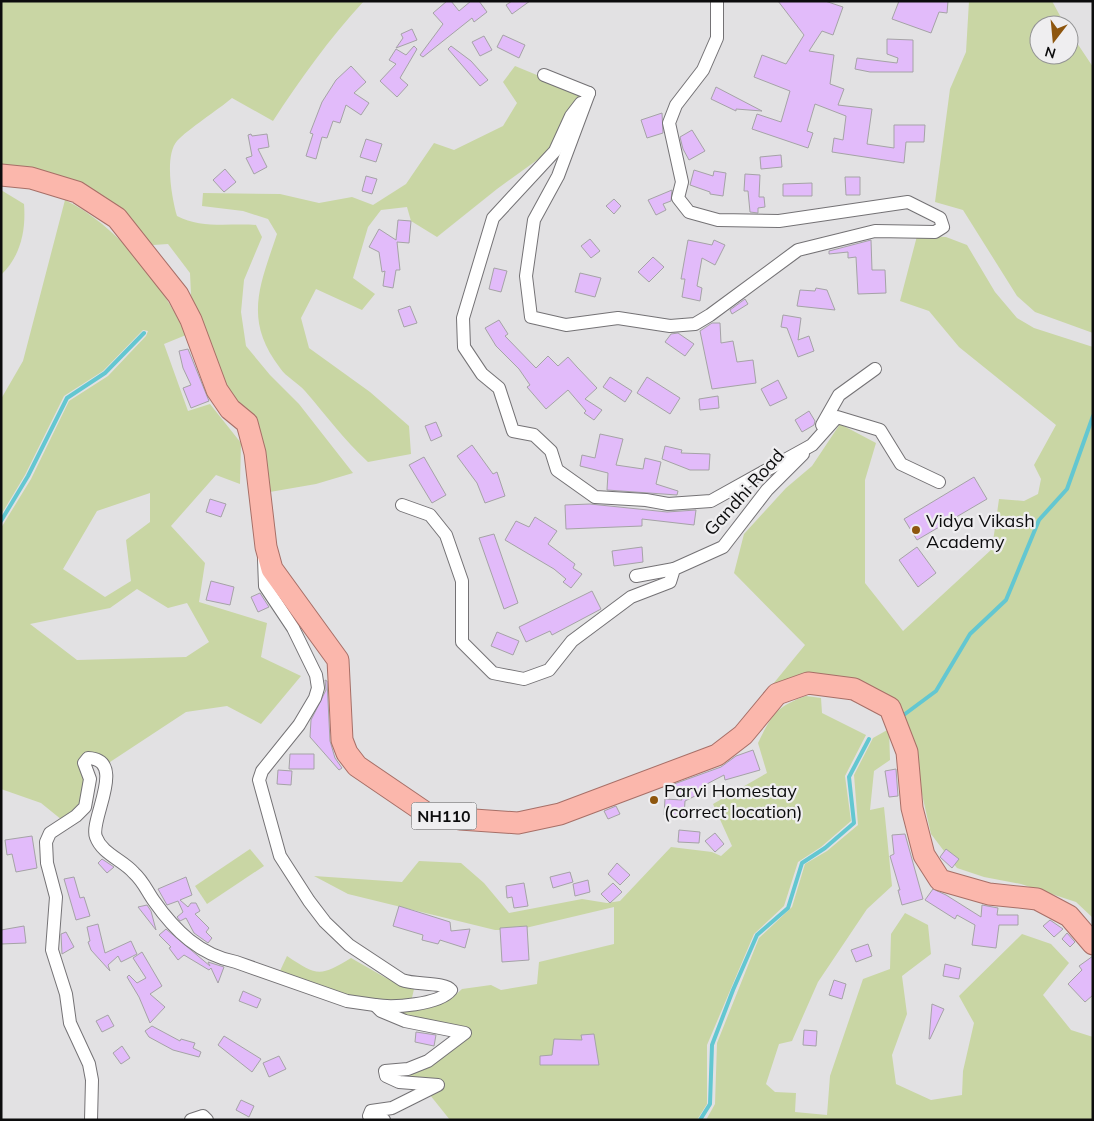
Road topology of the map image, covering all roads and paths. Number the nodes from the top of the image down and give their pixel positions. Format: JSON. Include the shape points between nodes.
{"nodes":[{"id":1,"x":716,"y":1,"type":"edge"},
{"id":2,"x":544,"y":75,"type":"dead end"},
{"id":3,"x":589,"y":93,"type":"junction"},
{"id":4,"x":1,"y":175,"type":"edge"},
{"id":5,"x":874,"y":368,"type":"dead end"},
{"id":6,"x":812,"y":445,"type":"junction"},
{"id":7,"x":939,"y":482,"type":"dead end"},
{"id":8,"x":402,"y":505,"type":"dead end"},
{"id":9,"x":266,"y":547,"type":"junction"},
{"id":10,"x":674,"y":569,"type":"junction"},
{"id":11,"x":636,"y":576,"type":"dead end"},
{"id":12,"x":1093,"y":944,"type":"edge"},
{"id":13,"x":375,"y":1004,"type":"junction"},
{"id":14,"x":91,"y":1120,"type":"edge"},
{"id":15,"x":191,"y":1120,"type":"edge"},
{"id":16,"x":208,"y":1120,"type":"edge"},
{"id":17,"x":384,"y":1120,"type":"edge"}],
"edges":[{"from":1,"to":3,"type":"street","via":[[718,38],[703,70],[676,105],[670,123],[682,182],[678,198],[689,212],[718,220],[779,221],[908,202],[940,218],[943,227],[935,232],[875,231],[798,250],[695,324],[670,326],[618,318],[566,325],[531,317],[526,276],[534,220],[558,176]]},
{"from":2,"to":3,"type":"street"},
{"from":3,"to":6,"type":"street","via":[[571,116],[555,152],[493,218],[463,318],[464,347],[482,374],[499,388],[513,431],[534,435],[551,451],[557,470],[595,497],[668,504],[711,501]]},
{"from":4,"to":9,"type":"highway","number":"NH110","via":[[31,178],[77,192],[117,218],[178,295],[191,320],[217,390],[230,409],[247,423],[255,453]]},
{"from":5,"to":6,"type":"street","name":"Gandhi Road","via":[[839,395]]},
{"from":6,"to":7,"type":"street","via":[[837,417],[880,430],[901,464]]},
{"from":6,"to":10,"type":"street","name":"Gandhi Road","via":[[767,490],[723,547]]},
{"from":8,"to":10,"type":"street","name":"Gandhi Road","via":[[430,515],[446,535],[462,581],[462,642],[493,673],[524,679],[549,670],[572,641],[631,597],[670,582]]},
{"from":9,"to":12,"type":"highway","number":"NH110","via":[[272,569],[338,660],[342,740],[347,753],[357,766],[426,813],[518,823],[560,814],[717,755],[744,735],[777,694],[808,682],[854,690],[890,708],[906,752],[912,808],[924,855],[940,880],[989,894],[1038,899],[1069,916]]},
{"from":9,"to":13,"type":"street","via":[[262,566],[265,586],[294,628],[316,675],[318,688],[299,725],[258,780],[280,856],[325,922],[349,945],[402,980],[412,984],[446,986],[451,990],[412,1004],[390,1007]]},
{"from":10,"to":11,"type":"street"},
{"from":13,"to":14,"type":"street","via":[[347,1001],[218,959],[193,944],[165,915],[134,872],[103,848],[96,837],[96,821],[106,776],[101,763],[96,758],[88,758],[84,763],[90,779],[84,807],[50,833],[46,842],[47,863],[56,897],[52,950],[66,994],[70,1023],[89,1064]]},
{"from":13,"to":17,"type":"street","via":[[381,1012],[405,1021],[465,1033],[428,1061],[408,1069],[384,1071],[386,1076],[399,1082],[438,1084],[392,1108],[370,1112],[369,1116]]},
{"from":15,"to":16,"type":"street","via":[[203,1116]]}]}
